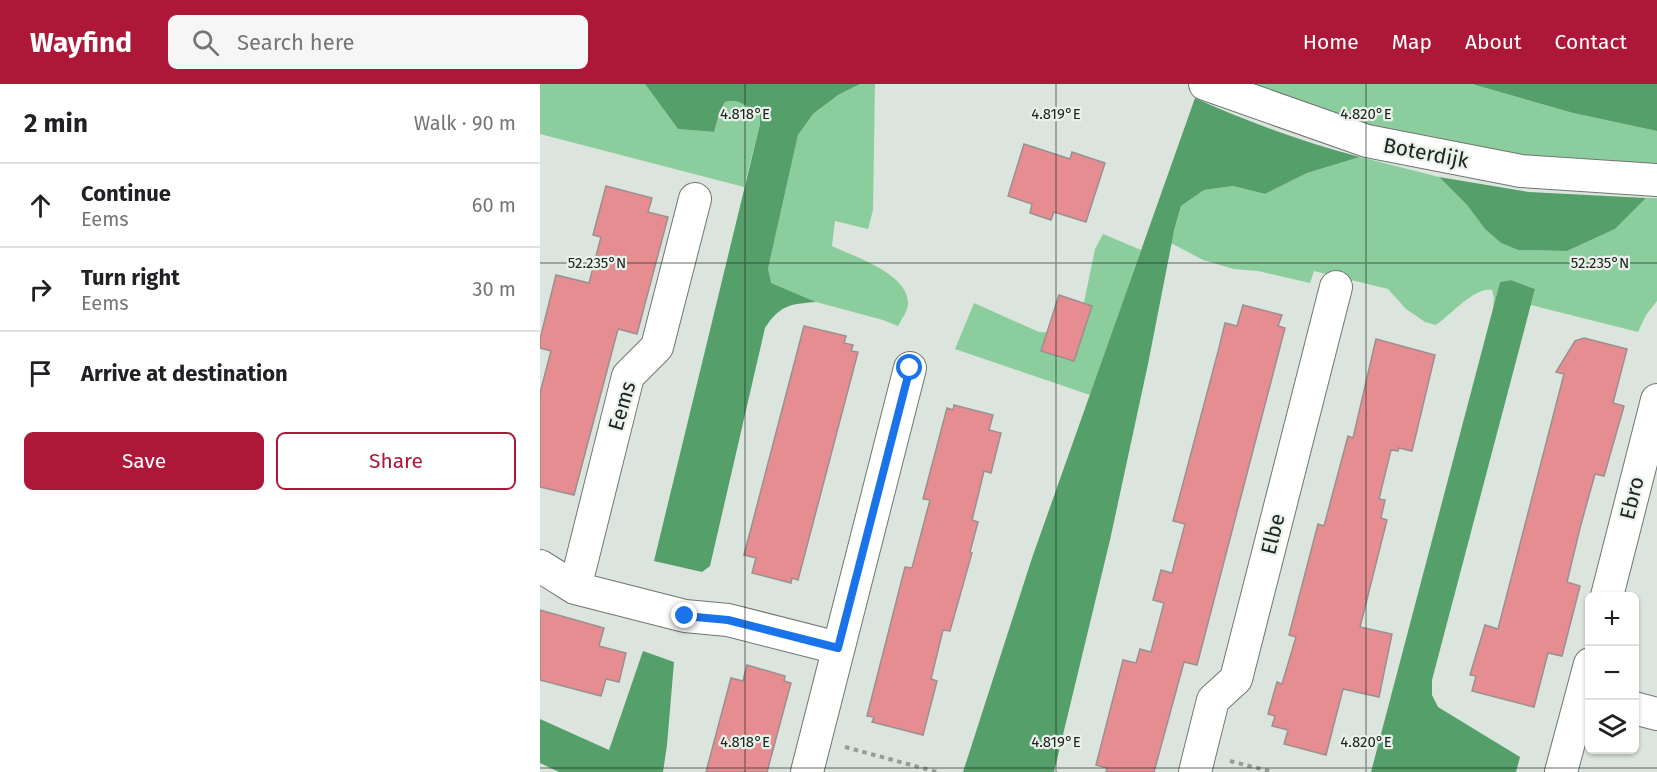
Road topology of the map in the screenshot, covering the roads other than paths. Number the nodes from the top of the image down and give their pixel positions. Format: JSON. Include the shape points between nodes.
{"nodes":[{"id":1,"x":1205,"y":84,"type":"edge"},
{"id":2,"x":1657,"y":180,"type":"edge"},
{"id":3,"x":695,"y":199,"type":"dead end"},
{"id":4,"x":1336,"y":287,"type":"dead end"},
{"id":5,"x":910,"y":368,"type":"dead end"},
{"id":6,"x":1657,"y":400,"type":"edge"},
{"id":7,"x":540,"y":566,"type":"edge"},
{"id":8,"x":575,"y":588,"type":"junction"},
{"id":9,"x":1608,"y":592,"type":"edge"},
{"id":10,"x":838,"y":648,"type":"junction"},
{"id":11,"x":1585,"y":699,"type":"edge"},
{"id":12,"x":1639,"y":709,"type":"edge"},
{"id":13,"x":1657,"y":714,"type":"edge"},
{"id":14,"x":1197,"y":762,"type":"edge"},
{"id":15,"x":807,"y":772,"type":"edge"},
{"id":16,"x":1561,"y":772,"type":"edge"}],
"edges":[{"from":1,"to":2,"type":"street","name":"Boterdijk","via":[[1367,141],[1521,171]]},
{"from":3,"to":8,"type":"street","name":"Eems","via":[[657,347],[628,376]]},
{"from":4,"to":14,"type":"street","name":"Elbe","via":[[1236,679],[1213,700]]},
{"from":5,"to":10,"type":"street"},
{"from":6,"to":9,"type":"street","name":"Ebro"},
{"from":7,"to":8,"type":"street"},
{"from":8,"to":10,"type":"street"},
{"from":10,"to":15,"type":"street"},
{"from":11,"to":16,"type":"street"},
{"from":12,"to":13,"type":"street"}]}
